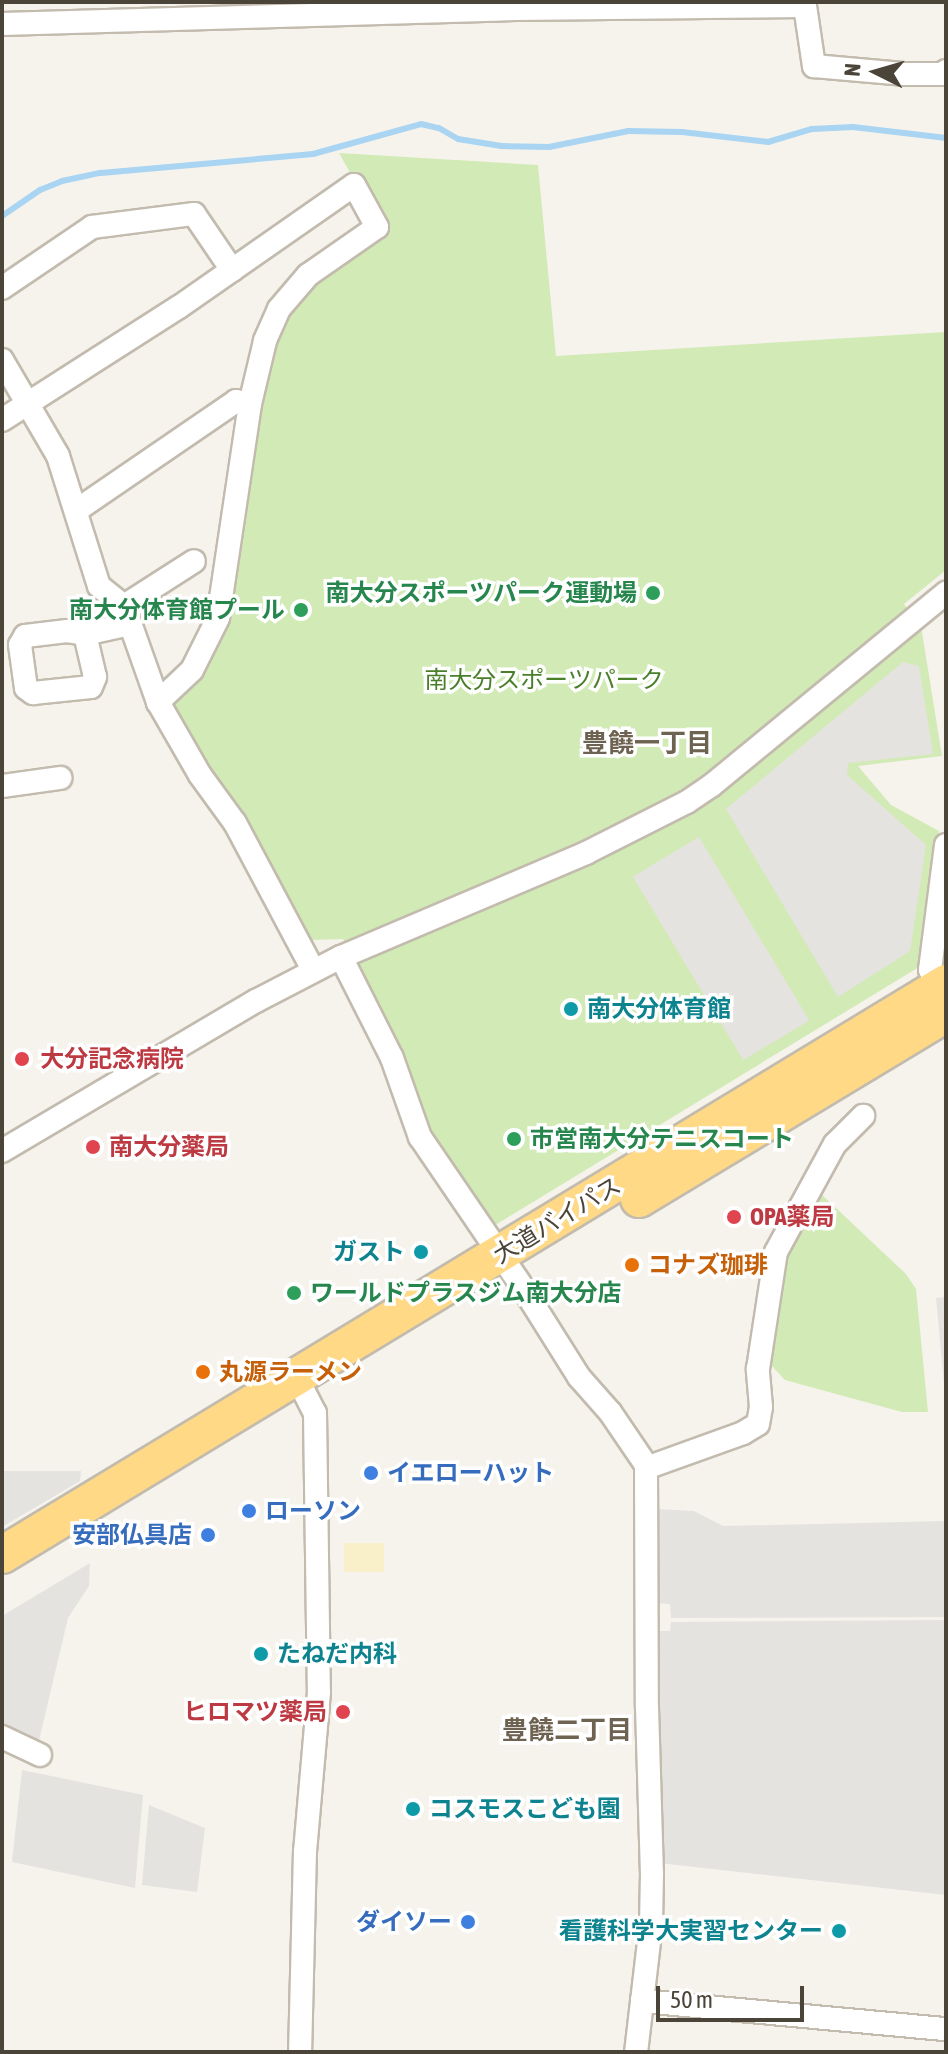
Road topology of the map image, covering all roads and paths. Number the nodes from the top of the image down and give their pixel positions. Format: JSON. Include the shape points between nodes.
{"nodes":[{"id":1,"x":515,"y":5,"type":"edge"},
{"id":2,"x":186,"y":10,"type":"edge"},
{"id":3,"x":2,"y":24,"type":"edge"},
{"id":4,"x":946,"y":71,"type":"edge"},
{"id":5,"x":232,"y":270,"type":"junction"},
{"id":6,"x":2,"y":288,"type":"edge"},
{"id":7,"x":2,"y":360,"type":"edge"},
{"id":8,"x":250,"y":404,"type":"junction"},
{"id":9,"x":26,"y":405,"type":"junction"},
{"id":10,"x":2,"y":420,"type":"edge"},
{"id":11,"x":77,"y":510,"type":"junction"},
{"id":12,"x":194,"y":561,"type":"dead end"},
{"id":13,"x":946,"y":593,"type":"edge"},
{"id":14,"x":127,"y":615,"type":"junction"},
{"id":15,"x":85,"y":634,"type":"dead end"},
{"id":16,"x":158,"y":702,"type":"junction"},
{"id":17,"x":60,"y":778,"type":"dead end"},
{"id":18,"x":2,"y":786,"type":"edge"},
{"id":19,"x":946,"y":845,"type":"edge"},
{"id":20,"x":341,"y":957,"type":"junction"},
{"id":21,"x":313,"y":970,"type":"junction"},
{"id":22,"x":944,"y":995,"type":"edge"},
{"id":23,"x":863,"y":1116,"type":"dead end"},
{"id":24,"x":2,"y":1151,"type":"edge"},
{"id":25,"x":507,"y":1264,"type":"junction"},
{"id":26,"x":302,"y":1388,"type":"junction"},
{"id":27,"x":646,"y":1468,"type":"junction"},
{"id":28,"x":2,"y":1555,"type":"edge"},
{"id":29,"x":2,"y":1581,"type":"edge"},
{"id":30,"x":2,"y":1737,"type":"edge"},
{"id":31,"x":40,"y":1755,"type":"dead end"},
{"id":32,"x":642,"y":2001,"type":"junction"},
{"id":33,"x":946,"y":2029,"type":"edge"},
{"id":34,"x":300,"y":2052,"type":"edge"},
{"id":35,"x":636,"y":2052,"type":"edge"}],
"edges":[{"from":1,"to":2,"type":"street"},
{"from":1,"to":4,"type":"street","via":[[805,6],[814,66],[903,74]]},
{"from":2,"to":3,"type":"street"},
{"from":5,"to":6,"type":"street","via":[[194,214],[92,227]]},
{"from":5,"to":8,"type":"street","via":[[354,185],[377,227],[308,275],[279,309],[265,341]]},
{"from":5,"to":9,"type":"street"},
{"from":7,"to":9,"type":"street"},
{"from":8,"to":11,"type":"street","via":[[236,401]]},
{"from":8,"to":16,"type":"street","via":[[218,618],[192,670]]},
{"from":9,"to":10,"type":"street"},
{"from":9,"to":11,"type":"street","via":[[58,456]]},
{"from":11,"to":14,"type":"street","via":[[99,586]]},
{"from":12,"to":14,"type":"street"},
{"from":13,"to":20,"type":"street","via":[[687,802],[586,853]]},
{"from":14,"to":15,"type":"street"},
{"from":14,"to":16,"type":"street"},
{"from":16,"to":21,"type":"street","via":[[235,823]]},
{"from":17,"to":18,"type":"street"},
{"from":19,"to":22,"type":"street","via":[[930,970]]},
{"from":20,"to":21,"type":"street"},
{"from":20,"to":25,"type":"street","via":[[387,1046],[420,1137]]},
{"from":21,"to":24,"type":"street"},
{"from":22,"to":25,"type":"highway","name":"大道バイパス"},
{"from":23,"to":27,"type":"street","via":[[835,1144],[776,1252],[758,1369],[758,1424]]},
{"from":25,"to":26,"type":"highway","name":"大道バイパス"},
{"from":25,"to":27,"type":"street","via":[[572,1368],[630,1438]]},
{"from":26,"to":28,"type":"highway","name":"大道バイパス"},
{"from":26,"to":29,"type":"highway","name":"大道バイパス"},
{"from":26,"to":34,"type":"street","via":[[315,1413],[319,1692],[305,1851]]},
{"from":27,"to":32,"type":"street","via":[[652,1873]]},
{"from":30,"to":31,"type":"street"},
{"from":32,"to":33,"type":"street"},
{"from":32,"to":35,"type":"street"}]}
